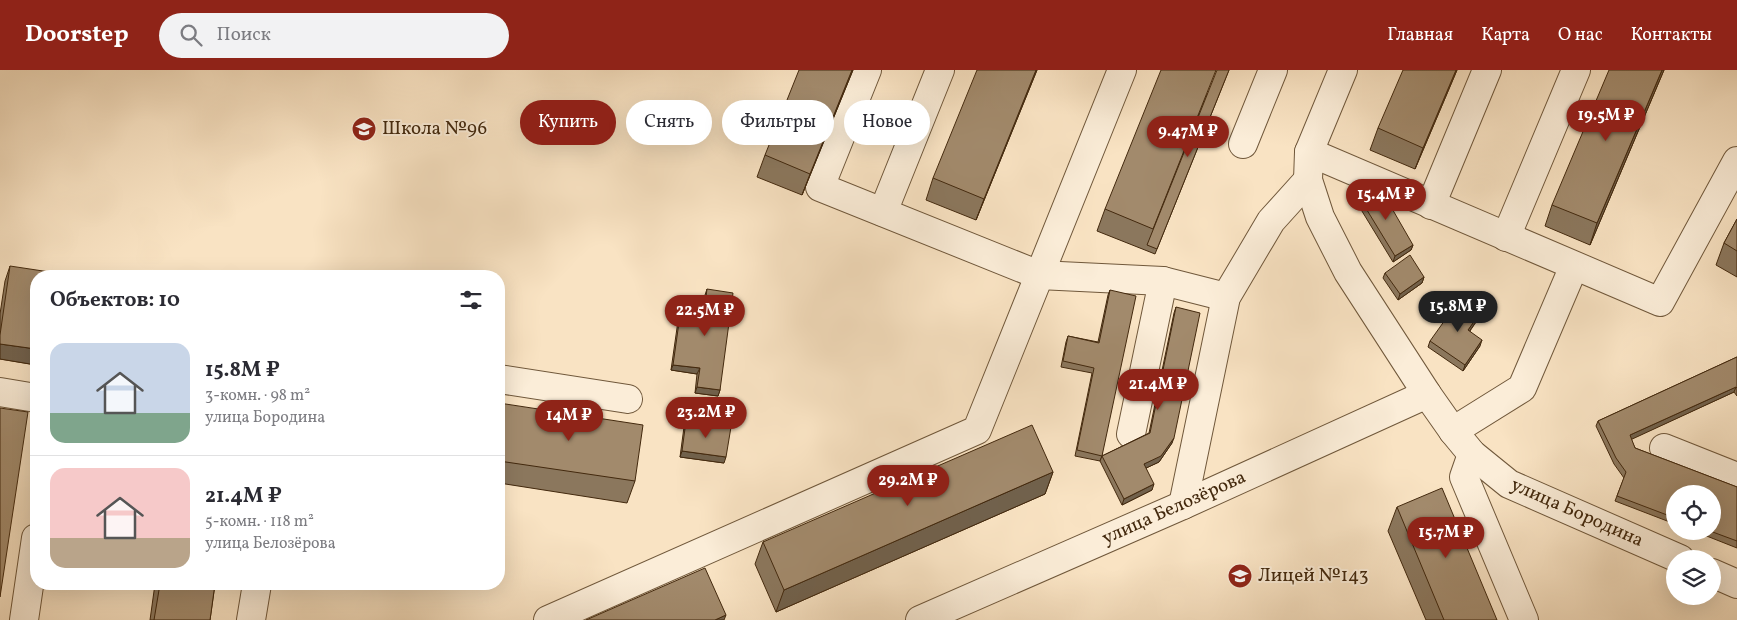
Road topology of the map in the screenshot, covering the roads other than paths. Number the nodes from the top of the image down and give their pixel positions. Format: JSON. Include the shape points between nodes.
{"nodes":[{"id":1,"x":867,"y":70,"type":"edge"},
{"id":2,"x":940,"y":70,"type":"edge"},
{"id":3,"x":1122,"y":70,"type":"edge"},
{"id":4,"x":1272,"y":70,"type":"edge"},
{"id":5,"x":1343,"y":70,"type":"edge"},
{"id":6,"x":1488,"y":70,"type":"edge"},
{"id":7,"x":1576,"y":70,"type":"edge"},
{"id":8,"x":1243,"y":144,"type":"dead end"},
{"id":9,"x":1309,"y":152,"type":"junction"},
{"id":10,"x":1737,"y":161,"type":"edge"},
{"id":11,"x":1308,"y":180,"type":"junction"},
{"id":12,"x":1430,"y":204,"type":"junction"},
{"id":13,"x":883,"y":212,"type":"junction"},
{"id":14,"x":1506,"y":237,"type":"junction"},
{"id":15,"x":1574,"y":266,"type":"junction"},
{"id":16,"x":1039,"y":275,"type":"junction"},
{"id":17,"x":1163,"y":281,"type":"junction"},
{"id":18,"x":1226,"y":297,"type":"junction"},
{"id":19,"x":505,"y":380,"type":"edge"},
{"id":20,"x":0,"y":392,"type":"edge"},
{"id":21,"x":1427,"y":394,"type":"junction"},
{"id":22,"x":30,"y":397,"type":"edge"},
{"id":23,"x":628,"y":399,"type":"dead end"},
{"id":24,"x":1453,"y":431,"type":"junction"},
{"id":25,"x":1131,"y":434,"type":"dead end"},
{"id":26,"x":1664,"y":448,"type":"dead end"},
{"id":27,"x":1472,"y":454,"type":"junction"},
{"id":28,"x":1737,"y":477,"type":"edge"},
{"id":29,"x":1183,"y":505,"type":"junction"},
{"id":30,"x":1666,"y":553,"type":"edge"},
{"id":31,"x":1721,"y":577,"type":"edge"},
{"id":32,"x":30,"y":579,"type":"edge"},
{"id":33,"x":1737,"y":584,"type":"edge"},
{"id":34,"x":256,"y":590,"type":"edge"},
{"id":35,"x":24,"y":620,"type":"edge"},
{"id":36,"x":251,"y":620,"type":"edge"},
{"id":37,"x":548,"y":620,"type":"edge"},
{"id":38,"x":920,"y":620,"type":"edge"},
{"id":39,"x":1524,"y":620,"type":"edge"}],
"edges":[{"from":1,"to":13,"type":"street","via":[[820,187]]},
{"from":2,"to":13,"type":"street"},
{"from":3,"to":16,"type":"street"},
{"from":4,"to":8,"type":"street"},
{"from":5,"to":9,"type":"street"},
{"from":6,"to":12,"type":"street"},
{"from":7,"to":14,"type":"street"},
{"from":9,"to":11,"type":"street"},
{"from":9,"to":12,"type":"street"},
{"from":10,"to":15,"type":"street","via":[[1660,302]]},
{"from":11,"to":18,"type":"street","via":[[1271,221]]},
{"from":11,"to":21,"type":"street","name":"улица Бородина","via":[[1320,217],[1348,272]]},
{"from":12,"to":14,"type":"street"},
{"from":13,"to":16,"type":"street"},
{"from":14,"to":15,"type":"street"},
{"from":15,"to":24,"type":"street","via":[[1522,388]]},
{"from":16,"to":17,"type":"street"},
{"from":16,"to":37,"type":"street","via":[[977,430]]},
{"from":17,"to":18,"type":"street"},
{"from":17,"to":25,"type":"street"},
{"from":18,"to":29,"type":"street"},
{"from":19,"to":23,"type":"street"},
{"from":20,"to":22,"type":"street"},
{"from":21,"to":24,"type":"street","name":"улица Бородина"},
{"from":21,"to":29,"type":"street","name":"улица Белозёрова"},
{"from":24,"to":27,"type":"street","name":"улица Бородина"},
{"from":26,"to":28,"type":"street"},
{"from":27,"to":30,"type":"street","name":"улица Бородина","via":[[1509,484]]},
{"from":27,"to":39,"type":"street","via":[[1464,477]]},
{"from":29,"to":38,"type":"street","name":"улица Белозёрова"},
{"from":31,"to":33,"type":"street"},
{"from":32,"to":35,"type":"street"},
{"from":34,"to":36,"type":"street"}]}
